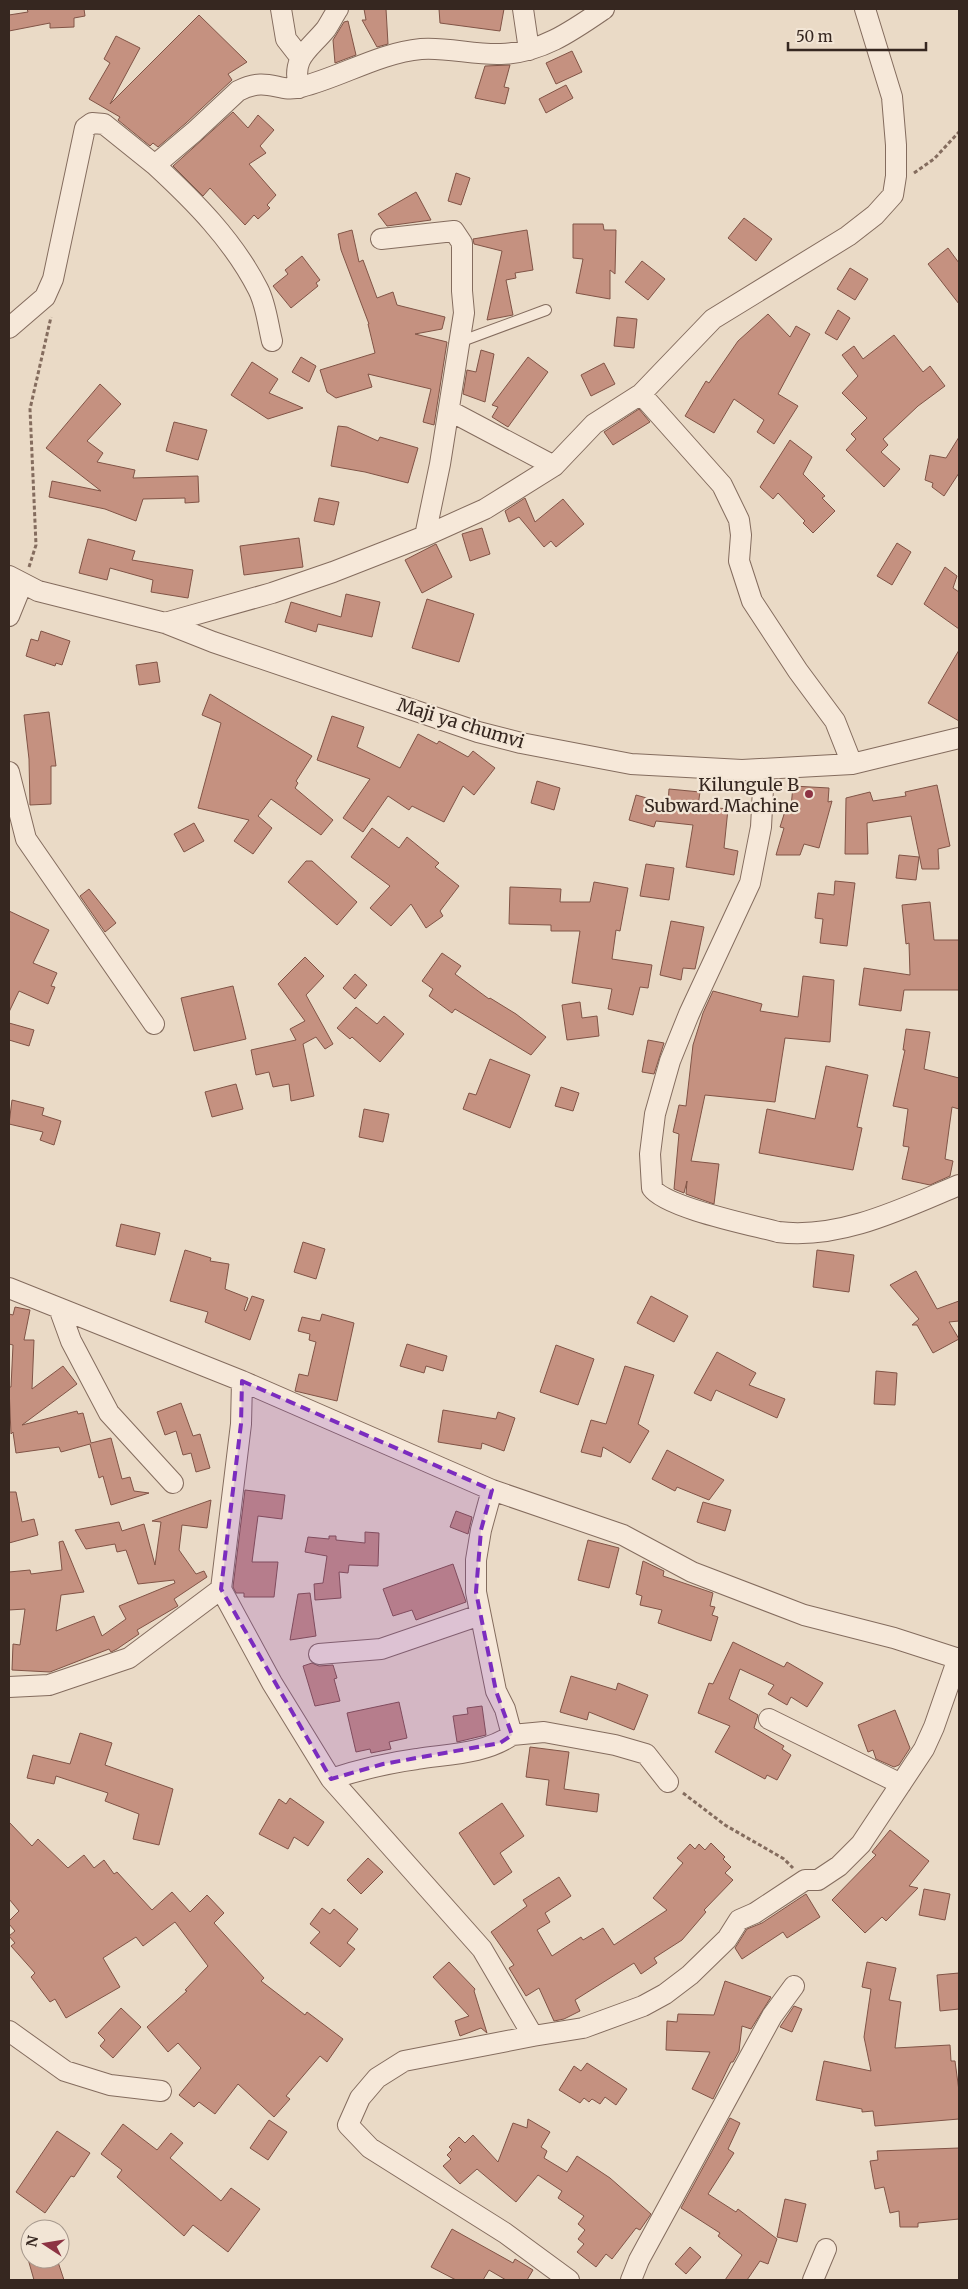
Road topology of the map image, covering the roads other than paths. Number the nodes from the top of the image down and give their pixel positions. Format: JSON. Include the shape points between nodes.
{"nodes":[{"id":1,"x":281,"y":9,"type":"edge"},
{"id":2,"x":338,"y":9,"type":"edge"},
{"id":3,"x":523,"y":9,"type":"edge"},
{"id":4,"x":604,"y":9,"type":"edge"},
{"id":5,"x":865,"y":9,"type":"edge"},
{"id":6,"x":529,"y":50,"type":"junction"},
{"id":7,"x":300,"y":56,"type":"junction"},
{"id":8,"x":299,"y":88,"type":"junction"},
{"id":9,"x":155,"y":165,"type":"junction"},
{"id":10,"x":381,"y":239,"type":"dead end"},
{"id":11,"x":546,"y":310,"type":"dead end"},
{"id":12,"x":9,"y":328,"type":"edge"},
{"id":13,"x":272,"y":341,"type":"dead end"},
{"id":14,"x":462,"y":341,"type":"junction"},
{"id":15,"x":641,"y":394,"type":"junction"},
{"id":16,"x":450,"y":411,"type":"junction"},
{"id":17,"x":554,"y":466,"type":"junction"},
{"id":18,"x":425,"y":536,"type":"junction"},
{"id":19,"x":16,"y":580,"type":"edge"},
{"id":20,"x":9,"y":616,"type":"edge"},
{"id":21,"x":165,"y":623,"type":"junction"},
{"id":22,"x":959,"y":738,"type":"edge"},
{"id":23,"x":852,"y":764,"type":"junction"},
{"id":24,"x":764,"y":769,"type":"junction"},
{"id":25,"x":9,"y":772,"type":"edge"},
{"id":26,"x":154,"y":1024,"type":"dead end"},
{"id":27,"x":959,"y":1185,"type":"edge"},
{"id":28,"x":9,"y":1288,"type":"edge"},
{"id":29,"x":59,"y":1308,"type":"junction"},
{"id":30,"x":242,"y":1381,"type":"junction"},
{"id":31,"x":173,"y":1483,"type":"dead end"},
{"id":32,"x":492,"y":1490,"type":"junction"},
{"id":33,"x":221,"y":1589,"type":"junction"},
{"id":34,"x":480,"y":1616,"type":"junction"},
{"id":35,"x":319,"y":1654,"type":"dead end"},
{"id":36,"x":958,"y":1658,"type":"edge"},
{"id":37,"x":11,"y":1688,"type":"edge"},
{"id":38,"x":769,"y":1719,"type":"dead end"},
{"id":39,"x":512,"y":1735,"type":"junction"},
{"id":40,"x":331,"y":1778,"type":"junction"},
{"id":41,"x":668,"y":1782,"type":"road end"},
{"id":42,"x":901,"y":1784,"type":"junction"},
{"id":43,"x":794,"y":1986,"type":"dead end"},
{"id":44,"x":9,"y":2032,"type":"edge"},
{"id":45,"x":534,"y":2036,"type":"junction"},
{"id":46,"x":162,"y":2090,"type":"dead end"},
{"id":47,"x":826,"y":2249,"type":"dead end"},
{"id":48,"x":569,"y":2280,"type":"edge"},
{"id":49,"x":631,"y":2280,"type":"edge"},
{"id":50,"x":813,"y":2280,"type":"edge"}],
"edges":[{"from":1,"to":7,"type":"street","via":[[286,39]]},
{"from":2,"to":7,"type":"street","via":[[326,28]]},
{"from":3,"to":6,"type":"street"},
{"from":4,"to":6,"type":"street","via":[[565,36]]},
{"from":5,"to":15,"type":"street","via":[[892,97],[896,176],[893,195],[875,215],[848,236],[713,319]]},
{"from":6,"to":8,"type":"street","via":[[501,54],[422,49],[397,53]]},
{"from":7,"to":8,"type":"street","via":[[296,76]]},
{"from":8,"to":9,"type":"street","via":[[258,83],[238,91]]},
{"from":9,"to":12,"type":"street","via":[[104,124],[92,123],[86,128],[53,280],[45,297]]},
{"from":9,"to":13,"type":"street","via":[[196,203],[246,270],[259,291]]},
{"from":10,"to":14,"type":"street","via":[[454,231],[462,242]]},
{"from":11,"to":14,"type":"lane"},
{"from":14,"to":16,"type":"street"},
{"from":15,"to":17,"type":"street","via":[[594,424]]},
{"from":15,"to":23,"type":"street","via":[[722,485],[739,520],[739,561],[752,601],[798,672],[835,721]]},
{"from":16,"to":17,"type":"street"},
{"from":16,"to":18,"type":"street"},
{"from":17,"to":18,"type":"street","via":[[485,509]]},
{"from":18,"to":21,"type":"street","via":[[272,593]]},
{"from":19,"to":20,"type":"street"},
{"from":19,"to":21,"type":"street","name":"Maji ya chumvi","via":[[108,610]]},
{"from":21,"to":24,"type":"street","name":"Maji ya chumvi","via":[[478,732],[521,743],[631,764]]},
{"from":22,"to":23,"type":"street","name":"Maji ya chumvi"},
{"from":23,"to":24,"type":"street","name":"Maji ya chumvi"},
{"from":24,"to":27,"type":"street","via":[[761,827],[750,883],[689,1014],[670,1062],[655,1114],[650,1154],[652,1188],[660,1197],[678,1205],[793,1234],[874,1219]]},
{"from":25,"to":26,"type":"street","via":[[26,838]]},
{"from":28,"to":29,"type":"street"},
{"from":29,"to":30,"type":"street"},
{"from":29,"to":31,"type":"street","via":[[71,1341],[109,1413]]},
{"from":30,"to":32,"type":"street"},
{"from":30,"to":33,"type":"street","via":[[241,1424]]},
{"from":32,"to":34,"type":"street","via":[[476,1560]]},
{"from":32,"to":36,"type":"street","via":[[623,1536],[692,1572],[804,1615]]},
{"from":33,"to":37,"type":"street","via":[[129,1658],[49,1685]]},
{"from":33,"to":40,"type":"street","via":[[272,1682]]},
{"from":34,"to":35,"type":"street","via":[[381,1649]]},
{"from":34,"to":39,"type":"street","via":[[496,1692]]},
{"from":36,"to":42,"type":"street","via":[[934,1726]]},
{"from":38,"to":42,"type":"street"},
{"from":39,"to":40,"type":"street","via":[[500,1743],[446,1756],[383,1764]]},
{"from":39,"to":41,"type":"street","via":[[544,1732],[615,1744],[646,1754]]},
{"from":40,"to":45,"type":"street","via":[[482,1949]]},
{"from":42,"to":45,"type":"street","via":[[849,1858],[818,1880],[804,1880],[739,1920],[711,1955],[665,1994],[643,2006],[583,2028]]},
{"from":43,"to":49,"type":"street","via":[[772,2016]]},
{"from":44,"to":46,"type":"street","via":[[65,2071],[110,2085]]},
{"from":45,"to":48,"type":"street","via":[[404,2062],[378,2078],[360,2098],[348,2125],[370,2148],[505,2233]]},
{"from":47,"to":50,"type":"street"}]}
